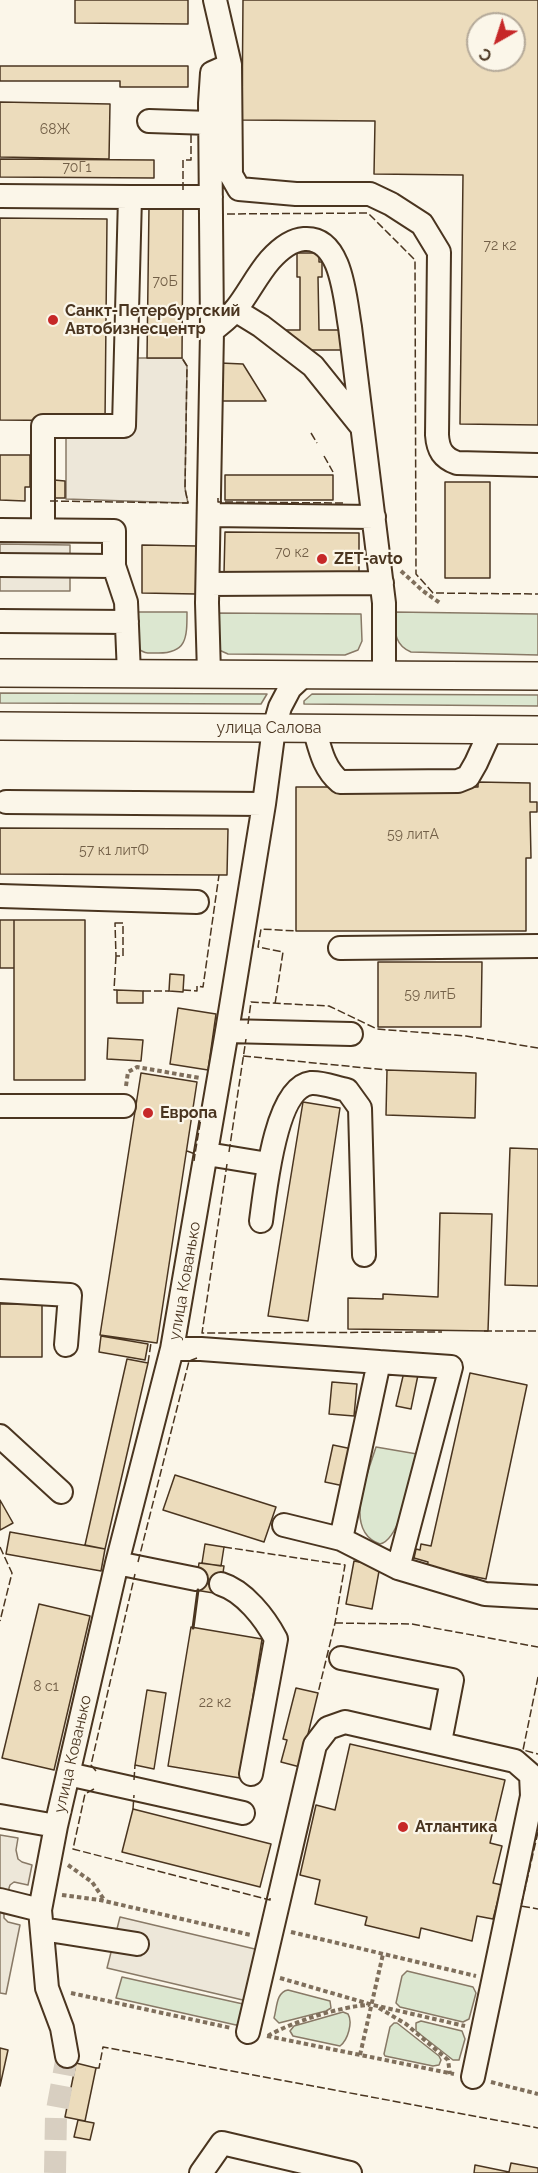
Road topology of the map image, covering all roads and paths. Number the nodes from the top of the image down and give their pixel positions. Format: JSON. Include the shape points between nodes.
{"nodes":[{"id":1,"x":215,"y":0,"type":"edge"},
{"id":2,"x":230,"y":65,"type":"junction"},
{"id":3,"x":149,"y":121,"type":"dead end"},
{"id":4,"x":210,"y":123,"type":"junction"},
{"id":5,"x":0,"y":196,"type":"edge"},
{"id":6,"x":130,"y":197,"type":"junction"},
{"id":7,"x":211,"y":197,"type":"junction"},
{"id":8,"x":235,"y":310,"type":"junction"},
{"id":9,"x":212,"y":331,"type":"junction"},
{"id":10,"x":363,"y":429,"type":"junction"},
{"id":11,"x":538,"y":465,"type":"edge"},
{"id":12,"x":209,"y":516,"type":"junction"},
{"id":13,"x":374,"y":517,"type":"junction"},
{"id":14,"x":0,"y":530,"type":"edge"},
{"id":15,"x":43,"y":530,"type":"junction"},
{"id":16,"x":378,"y":550,"type":"junction"},
{"id":17,"x":0,"y":566,"type":"edge"},
{"id":18,"x":114,"y":566,"type":"junction"},
{"id":19,"x":382,"y":583,"type":"junction"},
{"id":20,"x":208,"y":584,"type":"junction"},
{"id":21,"x":440,"y":603,"type":"dead end"},
{"id":22,"x":0,"y":621,"type":"edge"},
{"id":23,"x":127,"y":622,"type":"junction"},
{"id":24,"x":0,"y":673,"type":"edge"},
{"id":25,"x":129,"y":674,"type":"junction"},
{"id":26,"x":208,"y":674,"type":"junction"},
{"id":27,"x":305,"y":674,"type":"junction"},
{"id":28,"x":384,"y":675,"type":"junction"},
{"id":29,"x":538,"y":676,"type":"edge"},
{"id":30,"x":0,"y":726,"type":"edge"},
{"id":31,"x":274,"y":728,"type":"junction"},
{"id":32,"x":314,"y":728,"type":"junction"},
{"id":33,"x":491,"y":730,"type":"junction"},
{"id":34,"x":538,"y":730,"type":"edge"},
{"id":35,"x":6,"y":802,"type":"dead end"},
{"id":36,"x":264,"y":804,"type":"junction"},
{"id":37,"x":0,"y":896,"type":"edge"},
{"id":38,"x":197,"y":902,"type":"dead end"},
{"id":39,"x":538,"y":946,"type":"edge"},
{"id":40,"x":340,"y":948,"type":"dead end"},
{"id":41,"x":227,"y":1031,"type":"junction"},
{"id":42,"x":351,"y":1034,"type":"dead end"},
{"id":43,"x":201,"y":1086,"type":"dead end"},
{"id":44,"x":0,"y":1106,"type":"edge"},
{"id":45,"x":124,"y":1106,"type":"joint"},
{"id":46,"x":207,"y":1154,"type":"junction"},
{"id":47,"x":268,"y":1164,"type":"junction"},
{"id":48,"x":261,"y":1221,"type":"dead end"},
{"id":49,"x":364,"y":1255,"type":"dead end"},
{"id":50,"x":0,"y":1291,"type":"edge"},
{"id":51,"x":66,"y":1346,"type":"dead end"},
{"id":52,"x":172,"y":1349,"type":"junction"},
{"id":53,"x":379,"y":1362,"type":"junction"},
{"id":54,"x":0,"y":1436,"type":"edge"},
{"id":55,"x":61,"y":1492,"type":"dead end"},
{"id":56,"x":284,"y":1525,"type":"dead end"},
{"id":57,"x":341,"y":1539,"type":"junction"},
{"id":58,"x":117,"y":1563,"type":"junction"},
{"id":59,"x":398,"y":1568,"type":"junction"},
{"id":60,"x":196,"y":1579,"type":"dead end"},
{"id":61,"x":221,"y":1584,"type":"dead end"},
{"id":62,"x":538,"y":1597,"type":"edge"},
{"id":63,"x":341,"y":1658,"type":"dead end"},
{"id":64,"x":440,"y":1742,"type":"junction"},
{"id":65,"x":68,"y":1774,"type":"junction"},
{"id":66,"x":251,"y":1774,"type":"dead end"},
{"id":67,"x":243,"y":1813,"type":"dead end"},
{"id":68,"x":0,"y":1816,"type":"edge"},
{"id":69,"x":56,"y":1826,"type":"junction"},
{"id":70,"x":0,"y":1900,"type":"edge"},
{"id":71,"x":42,"y":1910,"type":"junction"},
{"id":72,"x":271,"y":1933,"type":"junction"},
{"id":73,"x":137,"y":1944,"type":"dead end"},
{"id":74,"x":383,"y":1954,"type":"junction"},
{"id":75,"x":259,"y":1972,"type":"junction"},
{"id":76,"x":494,"y":1981,"type":"junction"},
{"id":77,"x":47,"y":1988,"type":"junction"},
{"id":78,"x":373,"y":2005,"type":"junction"},
{"id":79,"x":483,"y":2031,"type":"junction"},
{"id":80,"x":257,"y":2034,"type":"junction"},
{"id":81,"x":67,"y":2055,"type":"tunnel mouth"},
{"id":82,"x":360,"y":2055,"type":"junction"},
{"id":83,"x":450,"y":2074,"type":"junction"},
{"id":84,"x":473,"y":2077,"type":"junction"},
{"id":85,"x":538,"y":2094,"type":"edge"},
{"id":86,"x":201,"y":2173,"type":"edge"},
{"id":87,"x":350,"y":2173,"type":"edge"}],
"edges":[{"from":1,"to":2,"type":"street"},
{"from":2,"to":4,"type":"street","via":[[212,73]]},
{"from":2,"to":11,"type":"street","via":[[231,175],[239,189],[370,194],[422,224],[439,252],[437,445],[441,454],[457,463]]},
{"from":3,"to":4,"type":"street"},
{"from":4,"to":7,"type":"street"},
{"from":5,"to":6,"type":"street"},
{"from":6,"to":7,"type":"street"},
{"from":6,"to":15,"type":"street","via":[[124,426],[43,426]]},
{"from":7,"to":9,"type":"street"},
{"from":8,"to":9,"type":"street"},
{"from":8,"to":10,"type":"street","via":[[313,366]]},
{"from":8,"to":10,"type":"street","via":[[284,247],[297,239],[310,238],[328,247],[343,285]]},
{"from":9,"to":12,"type":"street"},
{"from":10,"to":13,"type":"street"},
{"from":12,"to":13,"type":"street"},
{"from":12,"to":20,"type":"street"},
{"from":13,"to":16,"type":"street"},
{"from":14,"to":15,"type":"street"},
{"from":15,"to":18,"type":"street","via":[[114,531]]},
{"from":16,"to":19,"type":"street"},
{"from":16,"to":21,"type":"path"},
{"from":17,"to":18,"type":"street"},
{"from":18,"to":23,"type":"street","via":[[126,602]]},
{"from":19,"to":20,"type":"street"},
{"from":19,"to":28,"type":"street"},
{"from":20,"to":26,"type":"street"},
{"from":22,"to":23,"type":"street"},
{"from":23,"to":25,"type":"street"},
{"from":24,"to":25,"type":"main road"},
{"from":25,"to":26,"type":"main road"},
{"from":26,"to":27,"type":"main road"},
{"from":27,"to":28,"type":"main road"},
{"from":27,"to":31,"type":"street","name":"улица Кованько","via":[[290,688]]},
{"from":28,"to":29,"type":"main road"},
{"from":30,"to":31,"type":"main road","name":"улица Салова"},
{"from":31,"to":32,"type":"main road","name":"улица Салова"},
{"from":31,"to":36,"type":"street","name":"улица Кованько"},
{"from":32,"to":33,"type":"main road","name":"улица Салова"},
{"from":32,"to":33,"type":"street","via":[[324,762],[340,782],[458,781],[468,777]]},
{"from":33,"to":34,"type":"main road","name":"улица Салова"},
{"from":35,"to":36,"type":"street"},
{"from":36,"to":41,"type":"street","name":"улица Кованько"},
{"from":37,"to":38,"type":"street"},
{"from":39,"to":40,"type":"street"},
{"from":41,"to":42,"type":"street"},
{"from":41,"to":46,"type":"street","name":"улица Кованько"},
{"from":43,"to":45,"type":"path","via":[[202,1078],[137,1067],[128,1072]]},
{"from":44,"to":45,"type":"street"},
{"from":46,"to":47,"type":"street"},
{"from":46,"to":52,"type":"street","name":"улица Кованько"},
{"from":47,"to":48,"type":"street"},
{"from":47,"to":49,"type":"street","via":[[283,1112],[294,1092],[310,1083],[347,1090],[360,1108]]},
{"from":50,"to":51,"type":"street","via":[[70,1295]]},
{"from":52,"to":53,"type":"street"},
{"from":52,"to":58,"type":"street","name":"улица Кованько"},
{"from":53,"to":57,"type":"street"},
{"from":53,"to":59,"type":"street","via":[[451,1367]]},
{"from":54,"to":55,"type":"street"},
{"from":56,"to":57,"type":"street"},
{"from":57,"to":59,"type":"street"},
{"from":58,"to":60,"type":"street"},
{"from":58,"to":65,"type":"street","name":"улица Кованько"},
{"from":59,"to":62,"type":"street","via":[[485,1594]]},
{"from":61,"to":66,"type":"street","via":[[251,1604],[267,1621],[276,1639]]},
{"from":63,"to":64,"type":"street","via":[[452,1680]]},
{"from":64,"to":72,"type":"street","via":[[345,1722],[328,1728],[315,1745]]},
{"from":64,"to":76,"type":"street","via":[[515,1761],[531,1775],[532,1796]]},
{"from":65,"to":67,"type":"street"},
{"from":65,"to":69,"type":"street","name":"улица Кованько"},
{"from":68,"to":69,"type":"street"},
{"from":69,"to":71,"type":"street","name":"улица Кованько"},
{"from":70,"to":71,"type":"street"},
{"from":71,"to":72,"type":"path","via":[[100,1900]]},
{"from":71,"to":73,"type":"street"},
{"from":71,"to":77,"type":"street","name":"улица Кованько"},
{"from":72,"to":74,"type":"path"},
{"from":72,"to":75,"type":"street"},
{"from":74,"to":76,"type":"path"},
{"from":74,"to":78,"type":"path"},
{"from":75,"to":78,"type":"path"},
{"from":75,"to":80,"type":"street"},
{"from":76,"to":79,"type":"street"},
{"from":77,"to":80,"type":"path"},
{"from":77,"to":81,"type":"street","name":"улица Кованько"},
{"from":78,"to":79,"type":"path"},
{"from":78,"to":80,"type":"path","via":[[354,2006]]},
{"from":78,"to":82,"type":"path"},
{"from":78,"to":83,"type":"path","via":[[406,2024],[448,2060]]},
{"from":79,"to":84,"type":"street"},
{"from":80,"to":82,"type":"path"},
{"from":82,"to":83,"type":"path"},
{"from":83,"to":84,"type":"path"},
{"from":84,"to":85,"type":"path"},
{"from":86,"to":87,"type":"street","via":[[222,2143]]}]}
